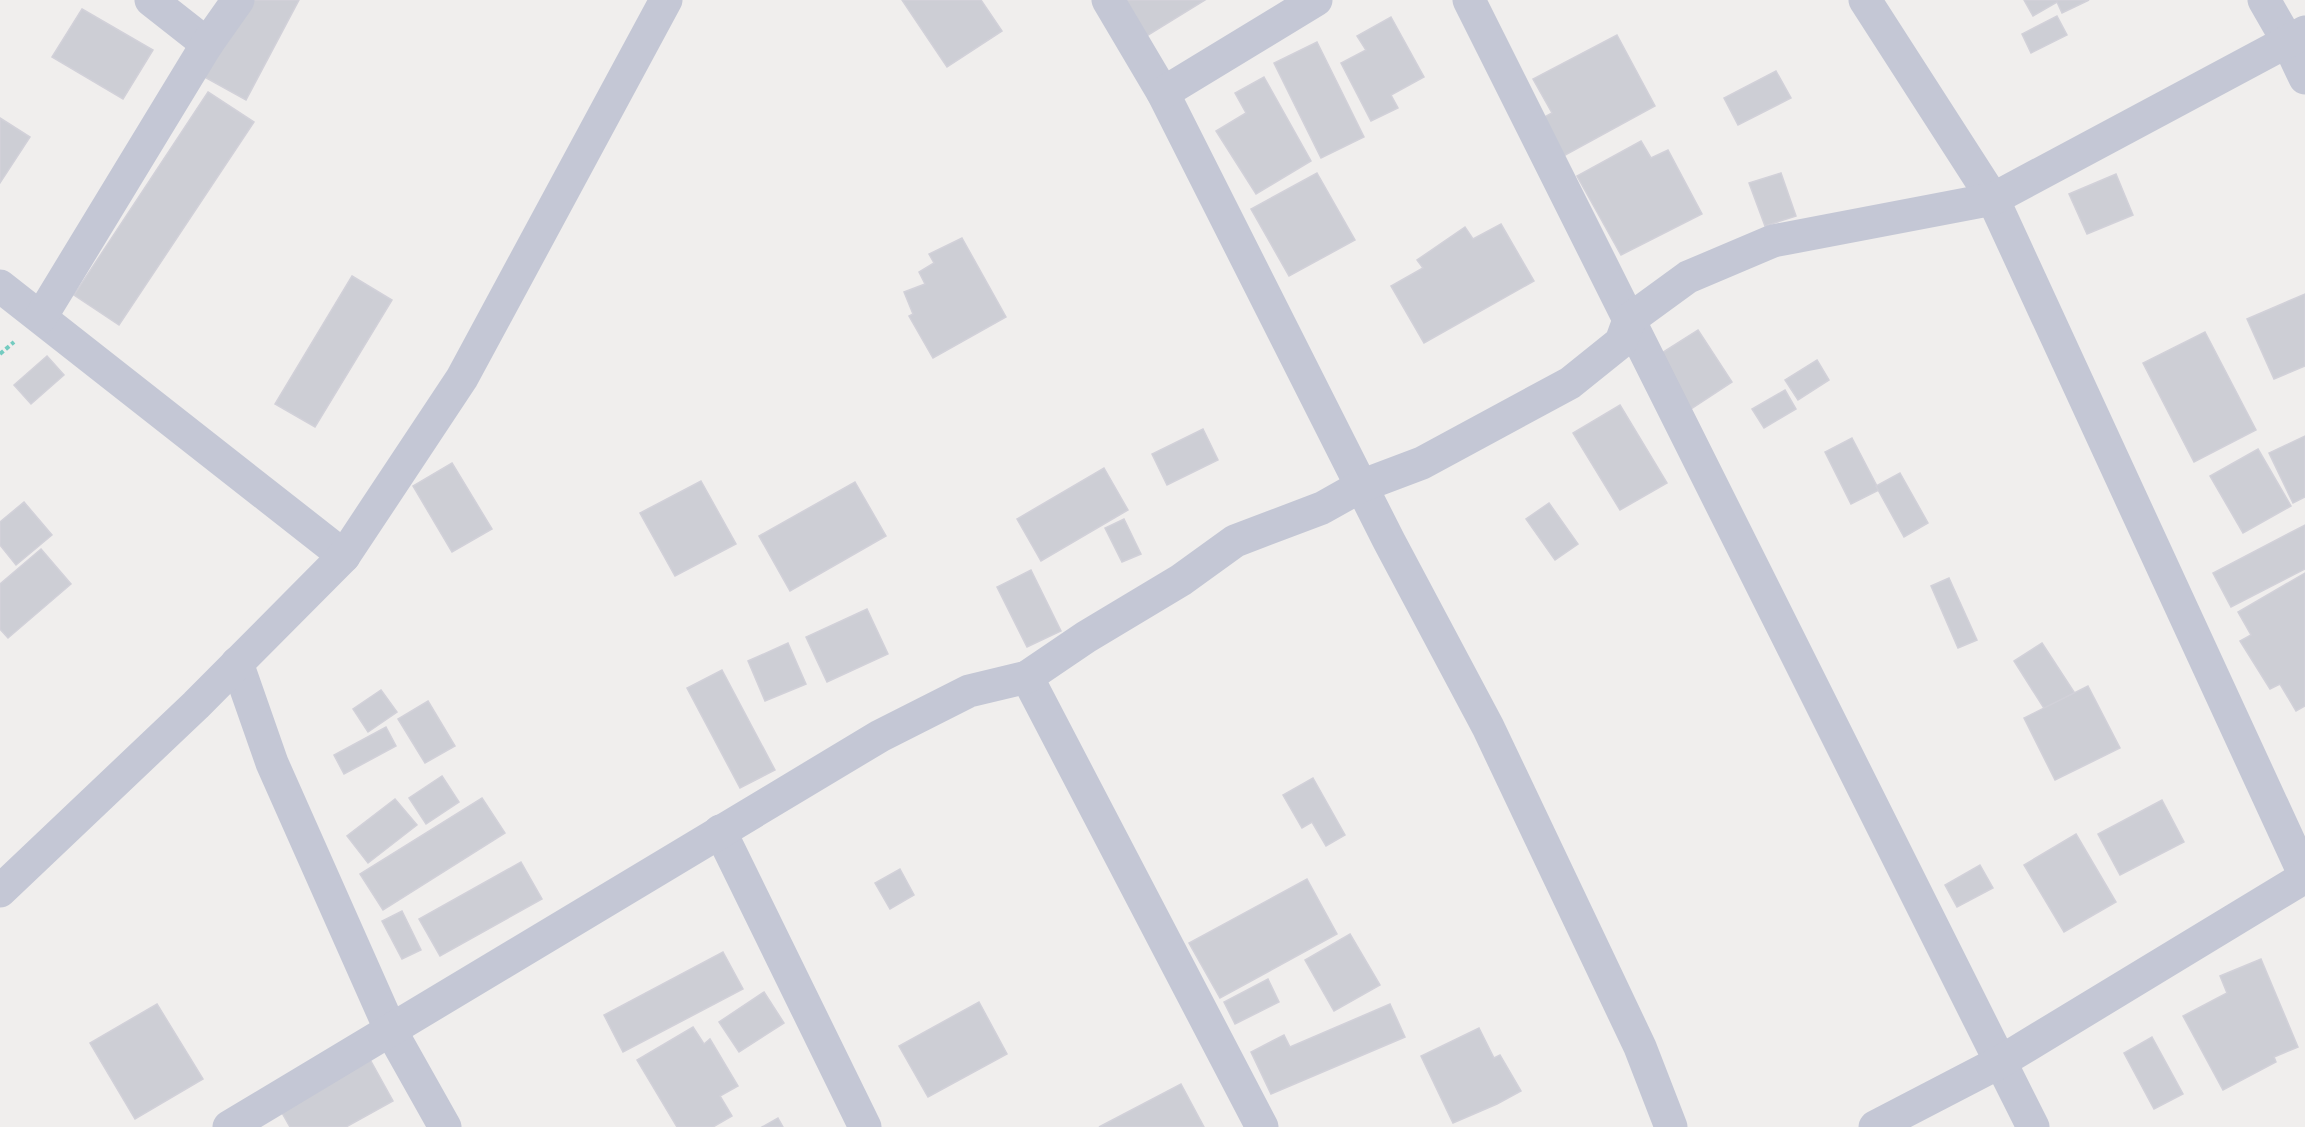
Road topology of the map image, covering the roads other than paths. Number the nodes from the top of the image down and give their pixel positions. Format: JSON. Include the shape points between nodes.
{"nodes":[{"id":1,"x":152,"y":0,"type":"edge"},
{"id":2,"x":238,"y":0,"type":"edge"},
{"id":3,"x":666,"y":0,"type":"edge"},
{"id":4,"x":1108,"y":0,"type":"edge"},
{"id":5,"x":1316,"y":0,"type":"edge"},
{"id":6,"x":1469,"y":0,"type":"edge"},
{"id":7,"x":1865,"y":0,"type":"edge"},
{"id":8,"x":2264,"y":0,"type":"edge"},
{"id":9,"x":2296,"y":36,"type":"edge"},
{"id":10,"x":207,"y":44,"type":"junction"},
{"id":11,"x":2305,"y":78,"type":"edge"},
{"id":12,"x":1163,"y":93,"type":"junction"},
{"id":13,"x":1994,"y":199,"type":"junction"},
{"id":14,"x":0,"y":286,"type":"edge"},
{"id":15,"x":41,"y":317,"type":"junction"},
{"id":16,"x":1629,"y":320,"type":"junction"},
{"id":17,"x":1362,"y":486,"type":"junction"},
{"id":18,"x":344,"y":556,"type":"junction"},
{"id":19,"x":237,"y":663,"type":"junction"},
{"id":20,"x":1027,"y":677,"type":"junction"},
{"id":21,"x":720,"y":831,"type":"junction"},
{"id":22,"x":2305,"y":877,"type":"edge"},
{"id":23,"x":0,"y":891,"type":"edge"},
{"id":24,"x":391,"y":1030,"type":"junction"},
{"id":25,"x":2000,"y":1062,"type":"junction"},
{"id":26,"x":229,"y":1127,"type":"edge"},
{"id":27,"x":445,"y":1127,"type":"edge"},
{"id":28,"x":865,"y":1127,"type":"edge"},
{"id":29,"x":1262,"y":1127,"type":"edge"},
{"id":30,"x":1671,"y":1127,"type":"edge"},
{"id":31,"x":1875,"y":1127,"type":"edge"},
{"id":32,"x":2033,"y":1127,"type":"edge"}],
"edges":[{"from":1,"to":10,"type":"street"},
{"from":2,"to":10,"type":"street"},
{"from":3,"to":18,"type":"street","via":[[462,378]]},
{"from":4,"to":12,"type":"street"},
{"from":5,"to":12,"type":"street"},
{"from":6,"to":16,"type":"street"},
{"from":7,"to":13,"type":"street"},
{"from":8,"to":9,"type":"street"},
{"from":9,"to":11,"type":"street"},
{"from":9,"to":13,"type":"street"},
{"from":10,"to":15,"type":"street"},
{"from":12,"to":17,"type":"street"},
{"from":13,"to":16,"type":"street","via":[[1773,241],[1688,277]]},
{"from":13,"to":22,"type":"street"},
{"from":14,"to":15,"type":"street"},
{"from":15,"to":18,"type":"street"},
{"from":16,"to":17,"type":"street","via":[[1621,342],[1570,382],[1422,463]]},
{"from":16,"to":25,"type":"street"},
{"from":17,"to":20,"type":"street","via":[[1322,508],[1234,541],[1181,580]]},
{"from":17,"to":30,"type":"street","via":[[1488,727],[1640,1047]]},
{"from":18,"to":19,"type":"street"},
{"from":19,"to":23,"type":"street"},
{"from":19,"to":24,"type":"street","via":[[272,763]]},
{"from":20,"to":21,"type":"street","via":[[969,691],[880,736]]},
{"from":20,"to":29,"type":"street"},
{"from":21,"to":24,"type":"street"},
{"from":21,"to":28,"type":"street"},
{"from":22,"to":25,"type":"street"},
{"from":24,"to":26,"type":"street"},
{"from":24,"to":27,"type":"street"},
{"from":25,"to":31,"type":"street"},
{"from":25,"to":32,"type":"street"}]}
